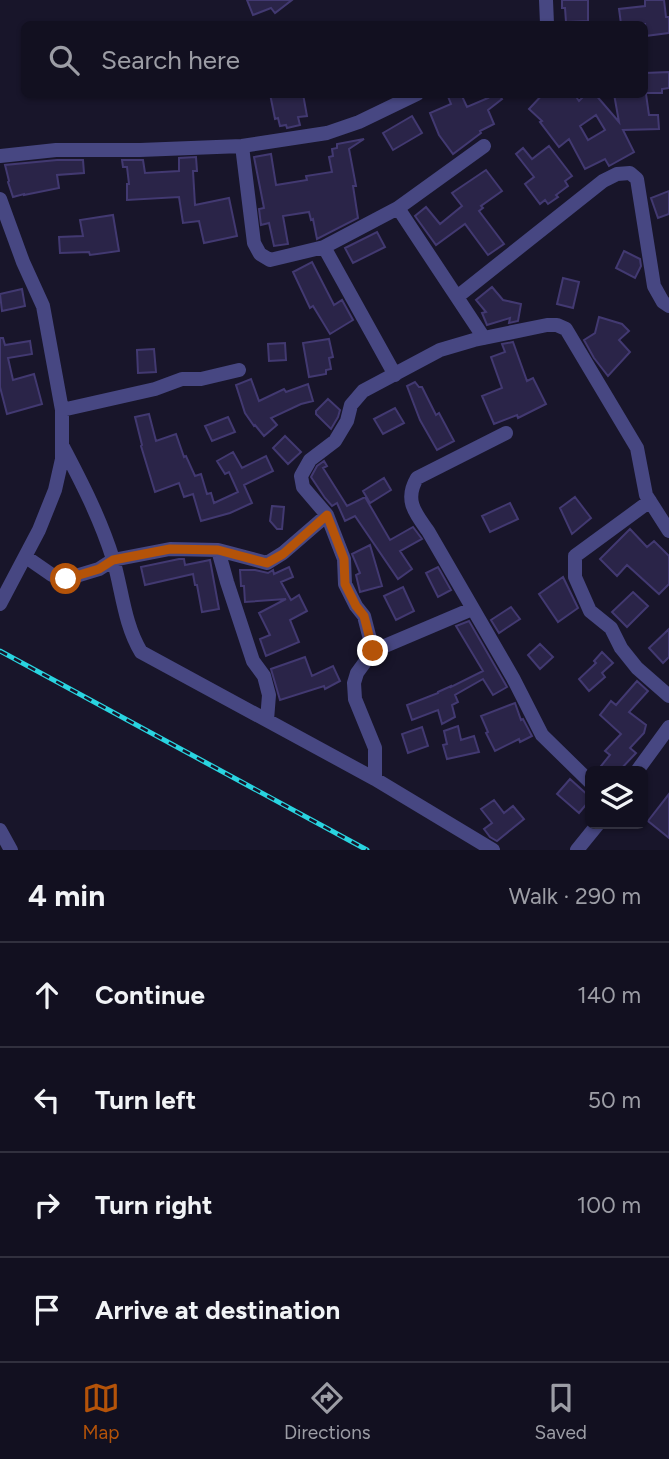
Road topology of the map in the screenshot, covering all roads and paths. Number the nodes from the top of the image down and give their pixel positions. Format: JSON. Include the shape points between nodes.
{"nodes":[{"id":1,"x":546,"y":0,"type":"edge"},
{"id":2,"x":547,"y":21,"type":"edge"},
{"id":3,"x":410,"y":98,"type":"edge"},
{"id":4,"x":242,"y":146,"type":"junction"},
{"id":5,"x":484,"y":146,"type":"dead end"},
{"id":6,"x":0,"y":156,"type":"edge"},
{"id":7,"x":0,"y":199,"type":"edge"},
{"id":8,"x":398,"y":208,"type":"junction"},
{"id":9,"x":324,"y":247,"type":"junction"},
{"id":10,"x":457,"y":297,"type":"junction"},
{"id":11,"x":669,"y":306,"type":"edge"},
{"id":12,"x":484,"y":338,"type":"junction"},
{"id":13,"x":239,"y":370,"type":"dead end"},
{"id":14,"x":395,"y":375,"type":"junction"},
{"id":15,"x":62,"y":410,"type":"junction"},
{"id":16,"x":506,"y":433,"type":"dead end"},
{"id":17,"x":62,"y":445,"type":"junction"},
{"id":18,"x":650,"y":501,"type":"junction"},
{"id":19,"x":327,"y":515,"type":"junction"},
{"id":20,"x":669,"y":531,"type":"edge"},
{"id":21,"x":218,"y":550,"type":"junction"},
{"id":22,"x":26,"y":557,"type":"junction"},
{"id":23,"x":113,"y":560,"type":"junction"},
{"id":24,"x":0,"y":604,"type":"edge"},
{"id":25,"x":472,"y":609,"type":"junction"},
{"id":26,"x":373,"y":651,"type":"junction"},
{"id":27,"x":669,"y":696,"type":"edge"},
{"id":28,"x":267,"y":720,"type":"junction"},
{"id":29,"x":669,"y":727,"type":"edge"},
{"id":30,"x":641,"y":766,"type":"edge"},
{"id":31,"x":585,"y":777,"type":"edge"},
{"id":32,"x":375,"y":779,"type":"junction"},
{"id":33,"x":594,"y":829,"type":"edge"},
{"id":34,"x":0,"y":830,"type":"edge"},
{"id":35,"x":6,"y":847,"type":"edge"},
{"id":36,"x":493,"y":850,"type":"edge"},
{"id":37,"x":577,"y":850,"type":"edge"}],
"edges":[{"from":1,"to":2,"type":"street"},
{"from":3,"to":4,"type":"street","via":[[327,133]]},
{"from":4,"to":6,"type":"street","via":[[56,150]]},
{"from":4,"to":9,"type":"street","via":[[254,243],[260,254],[270,260]]},
{"from":5,"to":8,"type":"street"},
{"from":7,"to":15,"type":"street","via":[[43,306]]},
{"from":8,"to":9,"type":"street"},
{"from":8,"to":10,"type":"street"},
{"from":9,"to":14,"type":"street"},
{"from":10,"to":11,"type":"street","via":[[603,181],[630,173],[637,179],[654,286]]},
{"from":10,"to":12,"type":"street"},
{"from":12,"to":14,"type":"street","via":[[440,350]]},
{"from":12,"to":18,"type":"street","via":[[557,324],[566,329],[637,448]]},
{"from":13,"to":15,"type":"street","via":[[182,379]]},
{"from":14,"to":19,"type":"street","via":[[363,391],[351,405],[335,441],[310,460],[301,476],[303,487]]},
{"from":15,"to":17,"type":"street"},
{"from":16,"to":25,"type":"street","via":[[417,478],[412,487],[412,508]]},
{"from":17,"to":22,"type":"street","via":[[55,490]]},
{"from":17,"to":23,"type":"street","via":[[94,508]]},
{"from":18,"to":20,"type":"street"},
{"from":18,"to":27,"type":"street","via":[[575,556],[575,577],[590,611],[611,628],[637,668]]},
{"from":19,"to":21,"type":"street","via":[[267,563]]},
{"from":19,"to":26,"type":"street","via":[[344,559],[345,584],[364,616]]},
{"from":21,"to":23,"type":"street","via":[[170,549]]},
{"from":21,"to":28,"type":"street","via":[[253,661],[264,676],[269,695]]},
{"from":22,"to":23,"type":"street","via":[[66,579]]},
{"from":22,"to":24,"type":"street"},
{"from":23,"to":28,"type":"street","via":[[133,639],[141,652]]},
{"from":25,"to":26,"type":"street"},
{"from":25,"to":31,"type":"street","via":[[542,735]]},
{"from":26,"to":32,"type":"street","via":[[354,683],[355,699],[375,748]]},
{"from":28,"to":32,"type":"street"},
{"from":29,"to":30,"type":"street"},
{"from":32,"to":36,"type":"street"},
{"from":33,"to":37,"type":"street"},
{"from":34,"to":35,"type":"street"}]}
